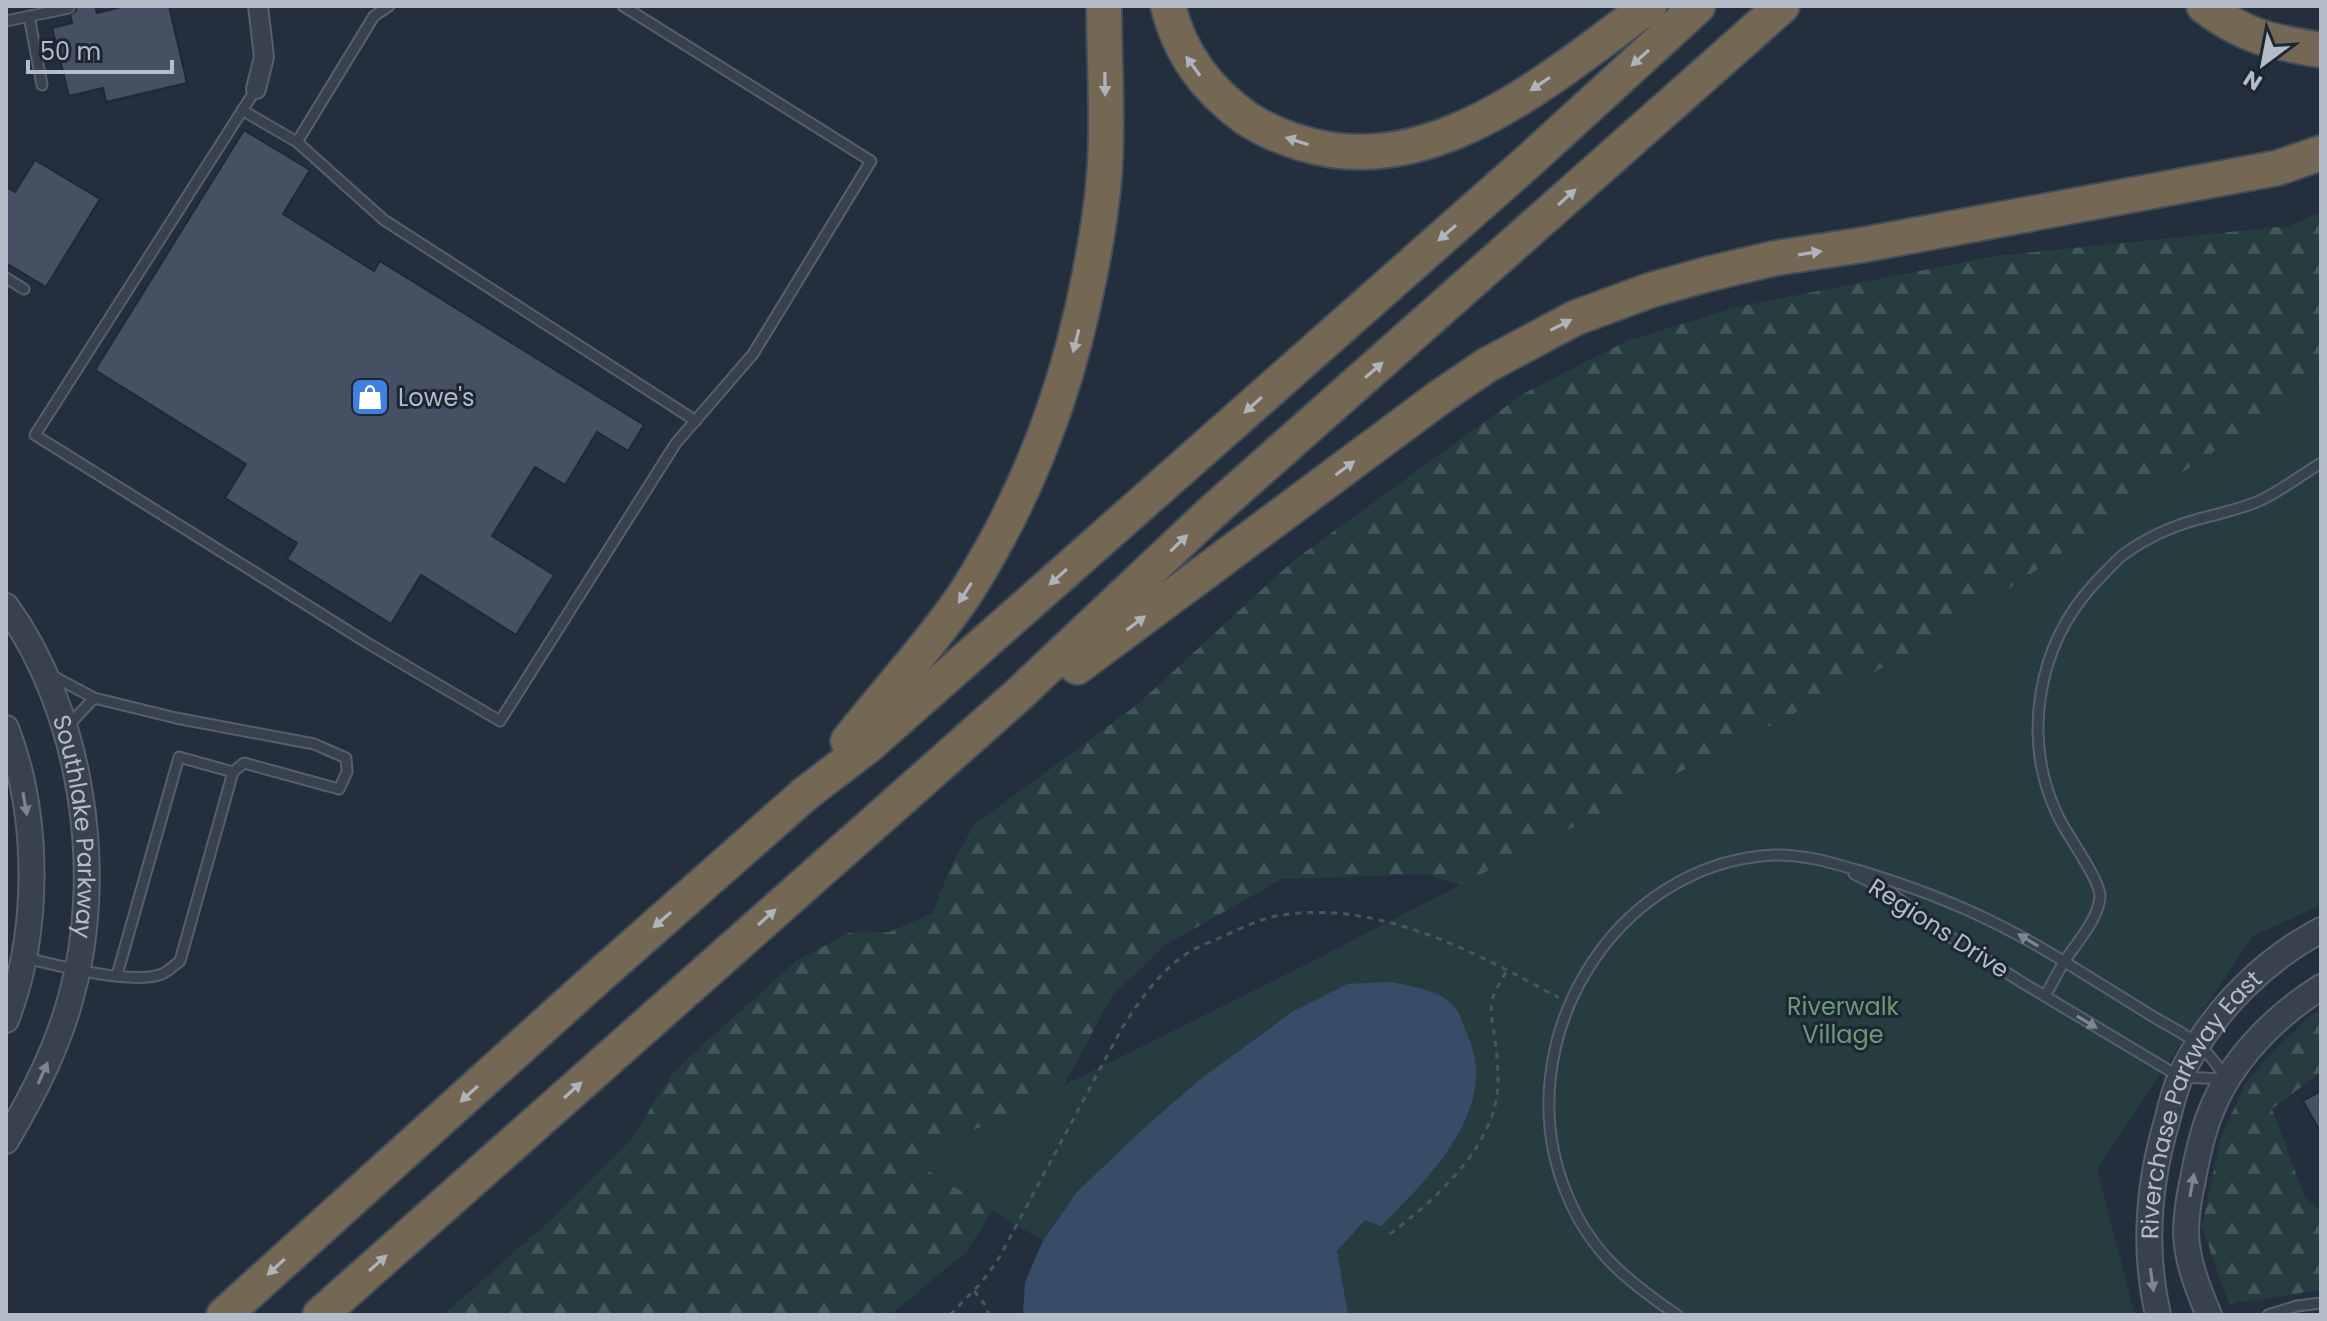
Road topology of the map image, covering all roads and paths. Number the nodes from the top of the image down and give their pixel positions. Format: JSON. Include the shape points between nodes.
{"nodes":[{"id":1,"x":258,"y":6,"type":"edge"},
{"id":2,"x":389,"y":6,"type":"edge"},
{"id":3,"x":623,"y":6,"type":"edge"},
{"id":4,"x":1091,"y":6,"type":"edge"},
{"id":5,"x":1104,"y":6,"type":"edge"},
{"id":6,"x":1168,"y":6,"type":"edge"},
{"id":7,"x":1649,"y":6,"type":"edge"},
{"id":8,"x":1698,"y":6,"type":"edge"},
{"id":9,"x":1782,"y":6,"type":"edge"},
{"id":10,"x":2204,"y":6,"type":"edge"},
{"id":11,"x":69,"y":8,"type":"dead end"},
{"id":12,"x":29,"y":16,"type":"junction"},
{"id":13,"x":6,"y":21,"type":"edge"},
{"id":14,"x":1104,"y":42,"type":"junction"},
{"id":15,"x":2321,"y":50,"type":"edge"},
{"id":16,"x":42,"y":85,"type":"dead end"},
{"id":17,"x":256,"y":89,"type":"joint"},
{"id":18,"x":242,"y":110,"type":"junction"},
{"id":19,"x":297,"y":142,"type":"junction"},
{"id":20,"x":2321,"y":153,"type":"edge"},
{"id":21,"x":6,"y":278,"type":"edge"},
{"id":22,"x":24,"y":289,"type":"dead end"},
{"id":23,"x":696,"y":421,"type":"junction"},
{"id":24,"x":2321,"y":463,"type":"edge"},
{"id":25,"x":7,"y":610,"type":"edge"},
{"id":26,"x":42,"y":670,"type":"junction"},
{"id":27,"x":94,"y":698,"type":"junction"},
{"id":28,"x":6,"y":728,"type":"edge"},
{"id":29,"x":64,"y":730,"type":"junction"},
{"id":30,"x":958,"y":748,"type":"junction"},
{"id":31,"x":233,"y":772,"type":"junction"},
{"id":32,"x":805,"y":794,"type":"junction"},
{"id":33,"x":1831,"y":862,"type":"junction"},
{"id":34,"x":2321,"y":930,"type":"edge"},
{"id":35,"x":23,"y":957,"type":"junction"},
{"id":36,"x":2064,"y":962,"type":"junction"},
{"id":37,"x":77,"y":970,"type":"junction"},
{"id":38,"x":1507,"y":970,"type":"junction"},
{"id":39,"x":117,"y":975,"type":"junction"},
{"id":40,"x":2321,"y":987,"type":"edge"},
{"id":41,"x":2045,"y":996,"type":"junction"},
{"id":42,"x":1570,"y":1004,"type":"junction"},
{"id":43,"x":6,"y":1020,"type":"edge"},
{"id":44,"x":2199,"y":1045,"type":"junction"},
{"id":45,"x":2180,"y":1077,"type":"junction"},
{"id":46,"x":2228,"y":1079,"type":"junction"},
{"id":47,"x":6,"y":1141,"type":"edge"},
{"id":48,"x":1390,"y":1234,"type":"dead end"},
{"id":49,"x":974,"y":1291,"type":"junction"},
{"id":50,"x":2321,"y":1303,"type":"edge"},
{"id":51,"x":224,"y":1315,"type":"edge"},
{"id":52,"x":320,"y":1315,"type":"edge"},
{"id":53,"x":950,"y":1315,"type":"edge"},
{"id":54,"x":989,"y":1315,"type":"edge"},
{"id":55,"x":1677,"y":1315,"type":"edge"},
{"id":56,"x":2158,"y":1315,"type":"edge"},
{"id":57,"x":2209,"y":1315,"type":"edge"},
{"id":58,"x":2268,"y":1315,"type":"edge"}],
"edges":[{"from":1,"to":17,"type":"street","via":[[264,57]]},
{"from":2,"to":19,"type":"lane","via":[[374,16]]},
{"from":3,"to":23,"type":"lane","via":[[871,161],[753,354]]},
{"from":4,"to":14,"type":"highway"},
{"from":5,"to":14,"type":"highway"},
{"from":7,"to":6,"type":"highway","one_way":true,"via":[[1496,113],[1422,143],[1355,152],[1287,138],[1232,108],[1186,56]]},
{"from":8,"to":32,"type":"highway","one_way":true,"via":[[893,724]]},
{"from":30,"to":9,"type":"highway","one_way":true,"via":[[1212,512]]},
{"from":10,"to":15,"type":"highway","via":[[2270,42]]},
{"from":11,"to":12,"type":"lane"},
{"from":12,"to":13,"type":"lane"},
{"from":12,"to":16,"type":"lane"},
{"from":14,"to":32,"type":"highway","one_way":true,"via":[[1105,164],[1099,225],[1081,321],[1050,426],[1007,519],[959,603]]},
{"from":17,"to":18,"type":"lane"},
{"from":18,"to":19,"type":"lane"},
{"from":18,"to":23,"type":"lane","via":[[35,435],[500,721],[676,443]]},
{"from":19,"to":23,"type":"lane","via":[[384,220]]},
{"from":30,"to":20,"type":"highway","one_way":true,"via":[[1084,662],[1440,397],[1575,318],[1651,290],[1776,258],[2277,168]]},
{"from":21,"to":22,"type":"lane"},
{"from":24,"to":36,"type":"lane","via":[[2261,500],[2164,531],[2124,554],[2082,598],[2061,632],[2045,672],[2038,751],[2052,804],[2100,891],[2093,917]]},
{"from":25,"to":26,"type":"street","name":"Southlake Parkway"},
{"from":26,"to":27,"type":"lane"},
{"from":26,"to":29,"type":"street","name":"Southlake Parkway"},
{"from":27,"to":29,"type":"lane"},
{"from":27,"to":31,"type":"lane","via":[[314,744],[346,758],[347,772],[339,789],[244,763]]},
{"from":28,"to":35,"type":"street","name":"Southlake Parkway","one_way":true,"via":[[31,848]]},
{"from":29,"to":37,"type":"street","name":"Southlake Parkway","via":[[86,856]]},
{"from":52,"to":30,"type":"highway","one_way":true},
{"from":31,"to":39,"type":"lane","via":[[180,961],[161,975]]},
{"from":31,"to":39,"type":"lane","via":[[179,757]]},
{"from":32,"to":51,"type":"highway","one_way":true},
{"from":36,"to":33,"type":"lane","name":"Regions Drive","one_way":true,"via":[[1949,901]]},
{"from":33,"to":41,"type":"lane","name":"Regions Drive","via":[[1890,892]]},
{"from":33,"to":42,"type":"lane","name":"Regions Drive","via":[[1756,857],[1732,860],[1678,881],[1621,925]]},
{"from":34,"to":44,"type":"street","name":"Riverchase Parkway East","via":[[2248,983]]},
{"from":35,"to":37,"type":"lane"},
{"from":35,"to":43,"type":"street","name":"Southlake Parkway"},
{"from":36,"to":41,"type":"lane"},
{"from":36,"to":44,"type":"lane","name":"Regions Drive"},
{"from":37,"to":39,"type":"lane"},
{"from":47,"to":37,"type":"street","name":"Southlake Parkway","one_way":true,"via":[[47,1066]]},
{"from":38,"to":42,"type":"path"},
{"from":38,"to":48,"type":"path","via":[[1492,998],[1498,1086],[1487,1127],[1449,1182]]},
{"from":38,"to":49,"type":"path","via":[[1403,927],[1366,917],[1315,913],[1255,922],[1189,952],[1139,1001],[999,1258]]},
{"from":40,"to":46,"type":"street","name":"Riverchase Parkway East","via":[[2263,1034]]},
{"from":41,"to":45,"type":"lane","name":"Regions Drive","one_way":true},
{"from":42,"to":55,"type":"lane","name":"Regions Drive","via":[[1548,1084],[1551,1139],[1563,1185],[1579,1220],[1608,1260],[1635,1287]]},
{"from":44,"to":45,"type":"street","name":"Riverchase Parkway East"},
{"from":44,"to":46,"type":"lane","name":"Regions Drive"},
{"from":45,"to":46,"type":"lane","name":"Regions Drive"},
{"from":45,"to":56,"type":"street","name":"Riverchase Parkway East","one_way":true,"via":[[2160,1143],[2149,1216]]},
{"from":57,"to":46,"type":"street","name":"Riverchase Parkway East","one_way":true,"via":[[2192,1270],[2188,1205],[2210,1113]]},
{"from":49,"to":53,"type":"path"},
{"from":49,"to":54,"type":"path"},
{"from":50,"to":58,"type":"lane"}]}
